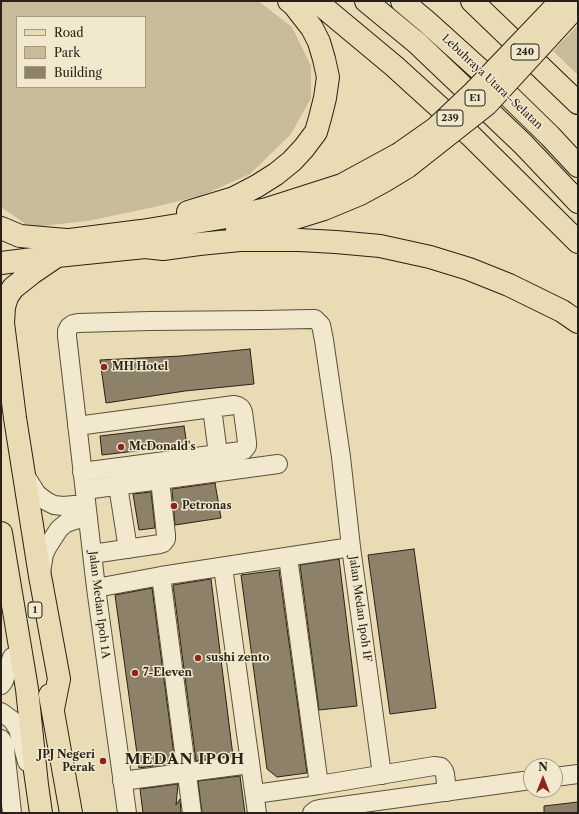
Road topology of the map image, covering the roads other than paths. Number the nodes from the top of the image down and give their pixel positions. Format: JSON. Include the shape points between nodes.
{"nodes":[{"id":1,"x":289,"y":1,"type":"edge"},
{"id":2,"x":316,"y":1,"type":"edge"},
{"id":3,"x":366,"y":1,"type":"edge"},
{"id":4,"x":402,"y":1,"type":"edge"},
{"id":5,"x":472,"y":1,"type":"edge"},
{"id":6,"x":572,"y":4,"type":"edge"},
{"id":7,"x":578,"y":103,"type":"edge"},
{"id":8,"x":578,"y":166,"type":"edge"},
{"id":9,"x":578,"y":202,"type":"edge"},
{"id":10,"x":1,"y":228,"type":"edge"},
{"id":11,"x":143,"y":239,"type":"junction"},
{"id":12,"x":578,"y":242,"type":"edge"},
{"id":13,"x":61,"y":248,"type":"junction"},
{"id":14,"x":1,"y":249,"type":"edge"},
{"id":15,"x":1,"y":263,"type":"edge"},
{"id":16,"x":578,"y":322,"type":"edge"},
{"id":17,"x":1,"y":406,"type":"edge"},
{"id":18,"x":212,"y":408,"type":"junction"},
{"id":19,"x":77,"y":426,"type":"junction"},
{"id":20,"x":218,"y":454,"type":"junction"},
{"id":21,"x":278,"y":464,"type":"dead end"},
{"id":22,"x":82,"y":472,"type":"junction"},
{"id":23,"x":24,"y":474,"type":"junction"},
{"id":24,"x":160,"y":480,"type":"junction"},
{"id":25,"x":118,"y":486,"type":"junction"},
{"id":26,"x":86,"y":504,"type":"junction"},
{"id":27,"x":1,"y":533,"type":"edge"},
{"id":28,"x":351,"y":547,"type":"junction"},
{"id":29,"x":128,"y":549,"type":"junction"},
{"id":30,"x":92,"y":554,"type":"junction"},
{"id":31,"x":288,"y":556,"type":"junction"},
{"id":32,"x":223,"y":567,"type":"junction"},
{"id":33,"x":40,"y":576,"type":"junction"},
{"id":34,"x":161,"y":576,"type":"junction"},
{"id":35,"x":96,"y":588,"type":"junction"},
{"id":36,"x":1,"y":593,"type":"edge"},
{"id":37,"x":12,"y":657,"type":"junction"},
{"id":38,"x":1,"y":685,"type":"edge"},
{"id":39,"x":53,"y":709,"type":"junction"},
{"id":40,"x":1,"y":712,"type":"edge"},
{"id":41,"x":1,"y":739,"type":"edge"},
{"id":42,"x":250,"y":764,"type":"junction"},
{"id":43,"x":186,"y":772,"type":"junction"},
{"id":44,"x":578,"y":774,"type":"edge"},
{"id":45,"x":382,"y":775,"type":"junction"},
{"id":46,"x":563,"y":776,"type":"edge"},
{"id":47,"x":122,"y":781,"type":"junction"},
{"id":48,"x":523,"y":781,"type":"edge"},
{"id":49,"x":37,"y":785,"type":"junction"},
{"id":50,"x":319,"y":785,"type":"junction"},
{"id":51,"x":447,"y":792,"type":"junction"},
{"id":52,"x":255,"y":794,"type":"junction"},
{"id":53,"x":12,"y":813,"type":"edge"},
{"id":54,"x":41,"y":813,"type":"edge"},
{"id":55,"x":71,"y":813,"type":"edge"},
{"id":56,"x":127,"y":813,"type":"edge"},
{"id":57,"x":192,"y":813,"type":"edge"},
{"id":58,"x":257,"y":813,"type":"edge"},
{"id":59,"x":312,"y":813,"type":"edge"}],
"edges":[{"from":1,"to":11,"type":"main road","via":[[312,28],[319,42],[328,77],[316,132],[292,162],[257,186],[234,198],[156,220]]},
{"from":2,"to":12,"type":"main road","number":"239","via":[[394,66],[470,135]]},
{"from":3,"to":9,"type":"main road","name":"Lebuhraya Utara–Selatan","number":"E1","via":[[418,43],[523,144]]},
{"from":4,"to":8,"type":"main road","name":"Lebuhraya Utara–Selatan","number":"E1","via":[[510,97]]},
{"from":5,"to":7,"type":"main road","number":"240"},
{"from":6,"to":11,"type":"main road","bridge":true,"via":[[487,104],[403,161],[384,182],[324,209],[295,218],[244,230]]},
{"from":10,"to":13,"type":"main road"},
{"from":11,"to":13,"type":"main road"},
{"from":11,"to":16,"type":"main road","via":[[163,249],[240,240],[299,240],[380,246],[469,269],[509,285],[562,311]]},
{"from":13,"to":14,"type":"main road"},
{"from":13,"to":15,"type":"main road"},
{"from":13,"to":23,"type":"main road","via":[[13,288],[4,307],[3,323]]},
{"from":17,"to":39,"type":"main road","number":"1"},
{"from":18,"to":19,"type":"street"},
{"from":18,"to":20,"type":"street"},
{"from":18,"to":20,"type":"street","via":[[234,405],[241,408],[247,442],[244,450]]},
{"from":19,"to":22,"type":"street","name":"Jalan Medan Ipoh 1A"},
{"from":19,"to":28,"type":"street","name":"Jalan Medan Ipoh 1A","via":[[67,336],[67,331],[73,324],[315,319],[321,325],[324,340]]},
{"from":20,"to":22,"type":"street"},
{"from":21,"to":24,"type":"street"},
{"from":22,"to":26,"type":"street","name":"Jalan Medan Ipoh 1A"},
{"from":23,"to":26,"type":"street","via":[[37,494],[54,505]]},
{"from":23,"to":33,"type":"main road"},
{"from":24,"to":25,"type":"street"},
{"from":24,"to":29,"type":"street","via":[[166,539],[160,544]]},
{"from":25,"to":26,"type":"street"},
{"from":25,"to":29,"type":"street"},
{"from":26,"to":30,"type":"street","name":"Jalan Medan Ipoh 1A"},
{"from":26,"to":33,"type":"street","via":[[74,520],[59,529],[48,546]]},
{"from":27,"to":49,"type":"main road","via":[[27,689]]},
{"from":28,"to":31,"type":"street","name":"Jalan Medan Ipoh 1F"},
{"from":28,"to":45,"type":"street","name":"Jalan Medan Ipoh 1F"},
{"from":29,"to":30,"type":"street"},
{"from":30,"to":35,"type":"street","name":"Jalan Medan Ipoh 1A"},
{"from":31,"to":32,"type":"street","name":"Jalan Medan Ipoh 1F"},
{"from":31,"to":50,"type":"street"},
{"from":32,"to":34,"type":"street","name":"Jalan Medan Ipoh 1F"},
{"from":32,"to":42,"type":"street"},
{"from":33,"to":39,"type":"main road","via":[[59,678]]},
{"from":34,"to":35,"type":"street","name":"Jalan Medan Ipoh 1F"},
{"from":34,"to":43,"type":"street"},
{"from":35,"to":47,"type":"street","name":"Jalan Medan Ipoh 1A"},
{"from":36,"to":37,"type":"main road"},
{"from":37,"to":38,"type":"street"},
{"from":37,"to":49,"type":"main road"},
{"from":39,"to":55,"type":"main road","number":"1"},
{"from":40,"to":49,"type":"street","via":[[12,720],[18,729],[28,768]]},
{"from":41,"to":53,"type":"street","via":[[5,749]]},
{"from":42,"to":43,"type":"street"},
{"from":42,"to":52,"type":"street"},
{"from":43,"to":47,"type":"street"},
{"from":43,"to":57,"type":"street"},
{"from":44,"to":46,"type":"street"},
{"from":45,"to":50,"type":"street"},
{"from":45,"to":51,"type":"street","via":[[438,766],[444,771]]},
{"from":47,"to":56,"type":"street","name":"Jalan Medan Ipoh 1A"},
{"from":48,"to":51,"type":"street"},
{"from":49,"to":54,"type":"main road"},
{"from":50,"to":52,"type":"street"},
{"from":51,"to":59,"type":"street","via":[[320,809]]},
{"from":52,"to":58,"type":"street"}]}
